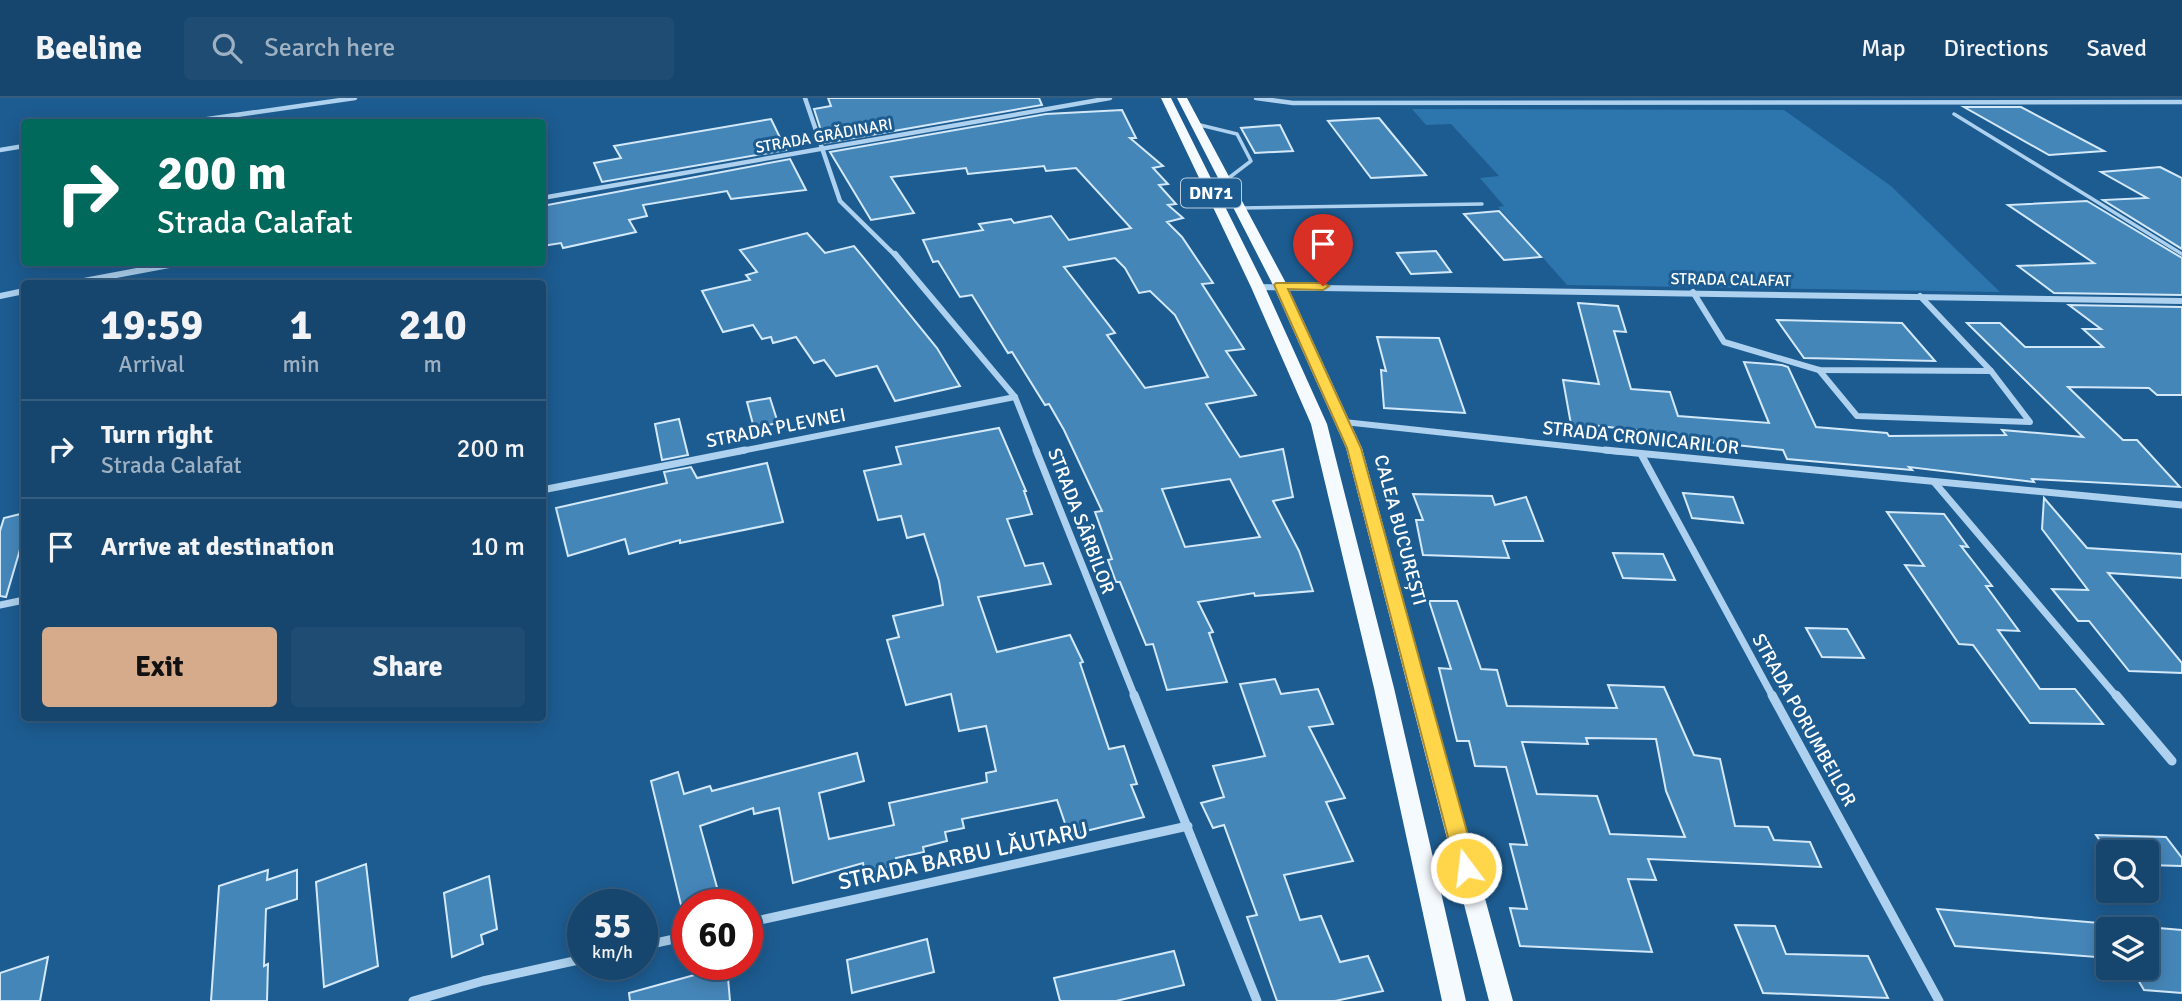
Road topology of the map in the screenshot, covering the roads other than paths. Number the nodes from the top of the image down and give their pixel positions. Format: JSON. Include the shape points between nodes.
{"nodes":[{"id":1,"x":355,"y":98,"type":"edge"},
{"id":2,"x":805,"y":98,"type":"edge"},
{"id":3,"x":1110,"y":98,"type":"edge"},
{"id":4,"x":1166,"y":98,"type":"edge"},
{"id":5,"x":1182,"y":98,"type":"edge"},
{"id":6,"x":1256,"y":98,"type":"edge"},
{"id":7,"x":2182,"y":102,"type":"edge"},
{"id":8,"x":1954,"y":114,"type":"dead end"},
{"id":9,"x":208,"y":119,"type":"edge"},
{"id":10,"x":1193,"y":122,"type":"junction"},
{"id":11,"x":21,"y":146,"type":"edge"},
{"id":12,"x":822,"y":148,"type":"junction"},
{"id":13,"x":0,"y":150,"type":"edge"},
{"id":14,"x":1229,"y":188,"type":"junction"},
{"id":15,"x":546,"y":197,"type":"edge"},
{"id":16,"x":1482,"y":204,"type":"dead end"},
{"id":17,"x":1240,"y":208,"type":"junction"},
{"id":18,"x":2182,"y":254,"type":"edge"},
{"id":19,"x":164,"y":266,"type":"edge"},
{"id":20,"x":89,"y":280,"type":"edge"},
{"id":21,"x":1280,"y":285,"type":"junction"},
{"id":22,"x":1258,"y":287,"type":"junction"},
{"id":23,"x":21,"y":292,"type":"edge"},
{"id":24,"x":1693,"y":292,"type":"junction"},
{"id":25,"x":0,"y":296,"type":"edge"},
{"id":26,"x":1920,"y":296,"type":"junction"},
{"id":27,"x":2182,"y":301,"type":"edge"},
{"id":28,"x":1819,"y":370,"type":"junction"},
{"id":29,"x":1991,"y":371,"type":"junction"},
{"id":30,"x":1015,"y":397,"type":"junction"},
{"id":31,"x":1344,"y":422,"type":"junction"},
{"id":32,"x":1319,"y":424,"type":"junction"},
{"id":33,"x":1640,"y":454,"type":"junction"},
{"id":34,"x":1935,"y":483,"type":"junction"},
{"id":35,"x":546,"y":489,"type":"edge"},
{"id":36,"x":2182,"y":505,"type":"edge"},
{"id":37,"x":21,"y":601,"type":"edge"},
{"id":38,"x":0,"y":605,"type":"edge"},
{"id":39,"x":2172,"y":761,"type":"dead end"},
{"id":40,"x":1188,"y":826,"type":"junction"},
{"id":41,"x":763,"y":919,"type":"edge"},
{"id":42,"x":567,"y":963,"type":"edge"},
{"id":43,"x":413,"y":1001,"type":"edge"},
{"id":44,"x":1257,"y":1001,"type":"edge"},
{"id":45,"x":1454,"y":1001,"type":"edge"},
{"id":46,"x":1501,"y":1001,"type":"edge"},
{"id":47,"x":1939,"y":1001,"type":"edge"}],
"edges":[{"from":1,"to":9,"type":"street"},
{"from":2,"to":12,"type":"street","name":"STRADA SÂRBILOR"},
{"from":3,"to":12,"type":"street","name":"STRADA GRĂDINARI"},
{"from":4,"to":22,"type":"main road","number":"DN71"},
{"from":5,"to":10,"type":"main road","name":"CALEA BUCUREȘTI","number":"DN71"},
{"from":6,"to":7,"type":"street","via":[[1293,103]]},
{"from":8,"to":18,"type":"lane"},
{"from":10,"to":14,"type":"main road","name":"CALEA BUCUREȘTI","number":"DN71"},
{"from":10,"to":14,"type":"lane","via":[[1237,134],[1251,161],[1230,177]]},
{"from":11,"to":13,"type":"street"},
{"from":12,"to":15,"type":"street","name":"STRADA GRĂDINARI"},
{"from":12,"to":30,"type":"street","name":"STRADA SÂRBILOR","via":[[849,213],[889,247]]},
{"from":14,"to":17,"type":"main road","name":"CALEA BUCUREȘTI","number":"DN71"},
{"from":16,"to":17,"type":"lane"},
{"from":17,"to":21,"type":"main road","name":"CALEA BUCUREȘTI","number":"DN71"},
{"from":19,"to":20,"type":"street"},
{"from":21,"to":22,"type":"street","name":"STRADA CALAFAT"},
{"from":21,"to":24,"type":"street","name":"STRADA CALAFAT"},
{"from":21,"to":31,"type":"main road","name":"CALEA BUCUREȘTI","number":"DN71"},
{"from":22,"to":32,"type":"main road","number":"DN71"},
{"from":23,"to":25,"type":"street"},
{"from":24,"to":26,"type":"street","name":"STRADA CALAFAT"},
{"from":24,"to":28,"type":"street","via":[[1724,342]]},
{"from":26,"to":27,"type":"street","name":"STRADA CALAFAT"},
{"from":26,"to":29,"type":"street"},
{"from":28,"to":29,"type":"street"},
{"from":28,"to":29,"type":"street","via":[[1857,416],[2030,422]]},
{"from":30,"to":35,"type":"street","name":"STRADA PLEVNEI"},
{"from":30,"to":40,"type":"street","name":"STRADA SÂRBILOR"},
{"from":31,"to":32,"type":"main road"},
{"from":31,"to":33,"type":"street","name":"STRADA CRONICARILOR"},
{"from":31,"to":46,"type":"main road","name":"CALEA BUCUREȘTI","number":"DN71","via":[[1366,487]]},
{"from":32,"to":45,"type":"main road","number":"DN71"},
{"from":33,"to":34,"type":"street","name":"STRADA CRONICARILOR"},
{"from":33,"to":47,"type":"street","name":"STRADA PORUMBEILOR"},
{"from":34,"to":36,"type":"street","name":"STRADA CRONICARILOR"},
{"from":34,"to":39,"type":"street"},
{"from":37,"to":38,"type":"street"},
{"from":40,"to":41,"type":"street","name":"STRADA BARBU LĂUTARU"},
{"from":40,"to":44,"type":"street","name":"STRADA SÂRBILOR"},
{"from":42,"to":43,"type":"street"}]}
